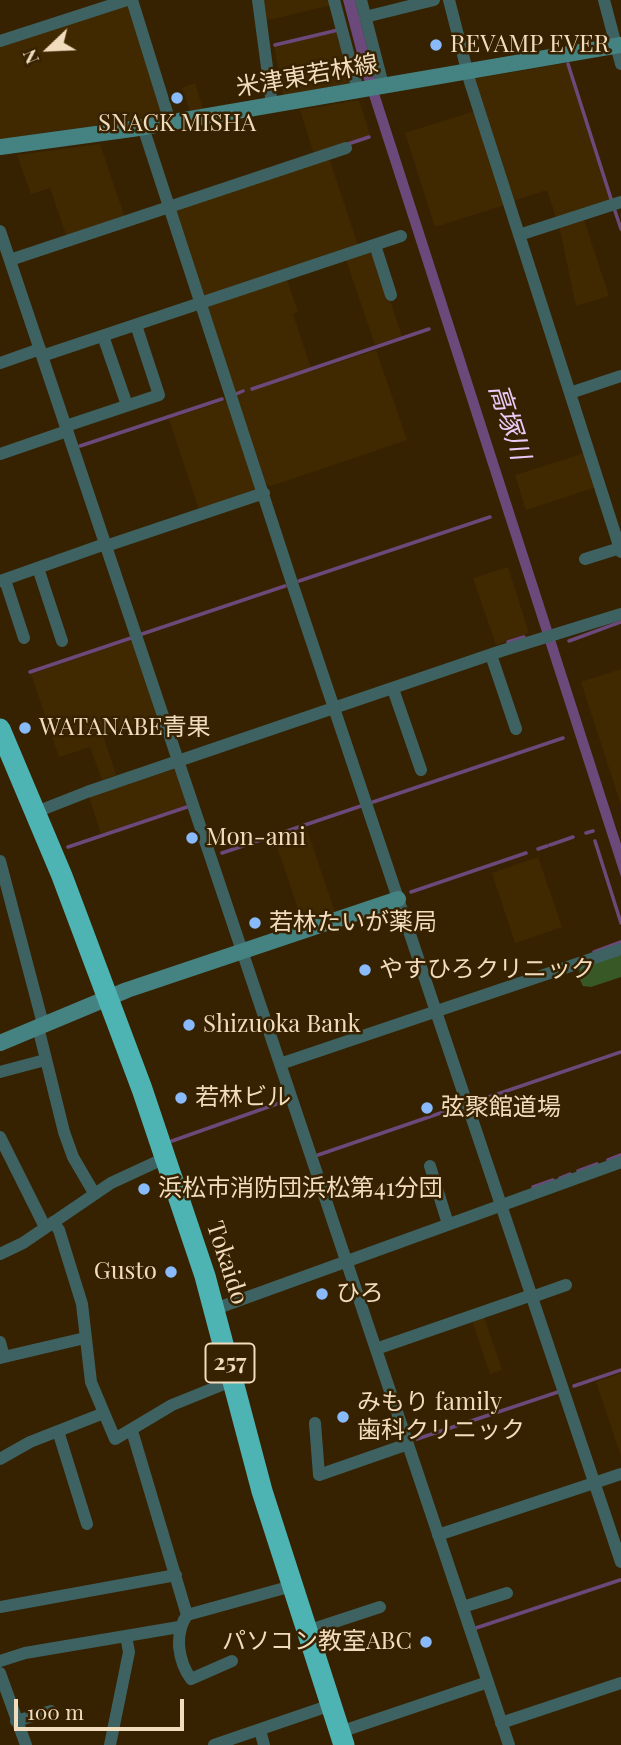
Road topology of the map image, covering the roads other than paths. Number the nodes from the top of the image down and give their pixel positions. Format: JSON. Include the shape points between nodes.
{"nodes":[{"id":1,"x":130,"y":0,"type":"edge"},
{"id":2,"x":258,"y":0,"type":"edge"},
{"id":3,"x":334,"y":0,"type":"edge"},
{"id":4,"x":361,"y":0,"type":"edge"},
{"id":5,"x":434,"y":0,"type":"edge"},
{"id":6,"x":449,"y":0,"type":"edge"},
{"id":7,"x":604,"y":0,"type":"edge"},
{"id":8,"x":365,"y":17,"type":"junction"},
{"id":9,"x":0,"y":41,"type":"edge"},
{"id":10,"x":618,"y":45,"type":"edge"},
{"id":11,"x":621,"y":64,"type":"edge"},
{"id":12,"x":467,"y":71,"type":"junction"},
{"id":13,"x":382,"y":86,"type":"junction"},
{"id":14,"x":360,"y":90,"type":"junction"},
{"id":15,"x":272,"y":105,"type":"junction"},
{"id":16,"x":170,"y":122,"type":"junction"},
{"id":17,"x":143,"y":127,"type":"junction"},
{"id":18,"x":0,"y":147,"type":"edge"},
{"id":19,"x":345,"y":148,"type":"dead end"},
{"id":20,"x":621,"y":202,"type":"edge"},
{"id":21,"x":168,"y":208,"type":"junction"},
{"id":22,"x":0,"y":231,"type":"edge"},
{"id":23,"x":519,"y":235,"type":"junction"},
{"id":24,"x":401,"y":236,"type":"dead end"},
{"id":25,"x":375,"y":245,"type":"junction"},
{"id":26,"x":10,"y":260,"type":"junction"},
{"id":27,"x":391,"y":295,"type":"dead end"},
{"id":28,"x":200,"y":303,"type":"junction"},
{"id":29,"x":136,"y":325,"type":"junction"},
{"id":30,"x":103,"y":336,"type":"junction"},
{"id":31,"x":41,"y":353,"type":"junction"},
{"id":32,"x":0,"y":363,"type":"edge"},
{"id":33,"x":621,"y":376,"type":"edge"},
{"id":34,"x":570,"y":393,"type":"junction"},
{"id":35,"x":127,"y":405,"type":"junction"},
{"id":36,"x":67,"y":429,"type":"junction"},
{"id":37,"x":0,"y":454,"type":"edge"},
{"id":38,"x":264,"y":493,"type":"junction"},
{"id":39,"x":106,"y":545,"type":"junction"},
{"id":40,"x":620,"y":550,"type":"edge"},
{"id":41,"x":585,"y":559,"type":"dead end"},
{"id":42,"x":38,"y":568,"type":"junction"},
{"id":43,"x":2,"y":580,"type":"edge"},
{"id":44,"x":621,"y":614,"type":"edge"},
{"id":45,"x":24,"y":638,"type":"dead end"},
{"id":46,"x":62,"y":641,"type":"dead end"},
{"id":47,"x":491,"y":655,"type":"junction"},
{"id":48,"x":393,"y":689,"type":"junction"},
{"id":49,"x":335,"y":709,"type":"junction"},
{"id":50,"x":0,"y":729,"type":"edge"},
{"id":51,"x":516,"y":729,"type":"dead end"},
{"id":52,"x":178,"y":761,"type":"junction"},
{"id":53,"x":8,"y":766,"type":"edge"},
{"id":54,"x":421,"y":770,"type":"dead end"},
{"id":55,"x":36,"y":812,"type":"junction"},
{"id":56,"x":0,"y":861,"type":"edge"},
{"id":57,"x":398,"y":899,"type":"junction"},
{"id":58,"x":621,"y":949,"type":"edge"},
{"id":59,"x":242,"y":951,"type":"junction"},
{"id":60,"x":107,"y":998,"type":"junction"},
{"id":61,"x":436,"y":1011,"type":"junction"},
{"id":62,"x":40,"y":1025,"type":"junction"},
{"id":63,"x":0,"y":1043,"type":"edge"},
{"id":64,"x":45,"y":1060,"type":"junction"},
{"id":65,"x":280,"y":1064,"type":"junction"},
{"id":66,"x":0,"y":1072,"type":"edge"},
{"id":67,"x":0,"y":1137,"type":"edge"},
{"id":68,"x":165,"y":1158,"type":"junction"},
{"id":69,"x":621,"y":1162,"type":"edge"},
{"id":70,"x":430,"y":1166,"type":"dead end"},
{"id":71,"x":94,"y":1193,"type":"junction"},
{"id":72,"x":501,"y":1205,"type":"junction"},
{"id":73,"x":49,"y":1224,"type":"junction"},
{"id":74,"x":448,"y":1224,"type":"junction"},
{"id":75,"x":0,"y":1254,"type":"edge"},
{"id":76,"x":346,"y":1261,"type":"junction"},
{"id":77,"x":566,"y":1285,"type":"dead end"},
{"id":78,"x":532,"y":1296,"type":"junction"},
{"id":79,"x":215,"y":1309,"type":"junction"},
{"id":80,"x":85,"y":1338,"type":"junction"},
{"id":81,"x":0,"y":1342,"type":"edge"},
{"id":82,"x":376,"y":1349,"type":"junction"},
{"id":83,"x":2,"y":1357,"type":"edge"},
{"id":84,"x":234,"y":1380,"type":"junction"},
{"id":85,"x":104,"y":1413,"type":"junction"},
{"id":86,"x":315,"y":1423,"type":"dead end"},
{"id":87,"x":58,"y":1431,"type":"junction"},
{"id":88,"x":132,"y":1431,"type":"junction"},
{"id":89,"x":408,"y":1444,"type":"junction"},
{"id":90,"x":0,"y":1459,"type":"edge"},
{"id":91,"x":621,"y":1474,"type":"edge"},
{"id":92,"x":594,"y":1483,"type":"junction"},
{"id":93,"x":87,"y":1524,"type":"dead end"},
{"id":94,"x":438,"y":1535,"type":"junction"},
{"id":95,"x":621,"y":1562,"type":"edge"},
{"id":96,"x":176,"y":1575,"type":"junction"},
{"id":97,"x":292,"y":1586,"type":"junction"},
{"id":98,"x":507,"y":1593,"type":"dead end"},
{"id":99,"x":0,"y":1607,"type":"edge"},
{"id":100,"x":380,"y":1607,"type":"dead end"},
{"id":101,"x":463,"y":1607,"type":"junction"},
{"id":102,"x":187,"y":1615,"type":"junction"},
{"id":103,"x":179,"y":1627,"type":"junction"},
{"id":104,"x":307,"y":1632,"type":"junction"},
{"id":105,"x":126,"y":1636,"type":"junction"},
{"id":106,"x":0,"y":1661,"type":"edge"},
{"id":107,"x":232,"y":1661,"type":"dead end"},
{"id":108,"x":0,"y":1673,"type":"edge"},
{"id":109,"x":488,"y":1682,"type":"junction"},
{"id":110,"x":621,"y":1683,"type":"edge"},
{"id":111,"x":331,"y":1705,"type":"junction"},
{"id":112,"x":51,"y":1711,"type":"dead end"},
{"id":113,"x":16,"y":1721,"type":"junction"},
{"id":114,"x":501,"y":1723,"type":"junction"},
{"id":115,"x":260,"y":1730,"type":"junction"},
{"id":116,"x":342,"y":1739,"type":"edge"},
{"id":117,"x":26,"y":1745,"type":"edge"},
{"id":118,"x":110,"y":1745,"type":"edge"},
{"id":119,"x":214,"y":1745,"type":"edge"},
{"id":120,"x":264,"y":1745,"type":"edge"},
{"id":121,"x":509,"y":1745,"type":"edge"}],
"edges":[{"from":1,"to":9,"type":"street"},
{"from":1,"to":16,"type":"street"},
{"from":2,"to":15,"type":"street"},
{"from":3,"to":14,"type":"street"},
{"from":4,"to":8,"type":"street"},
{"from":5,"to":8,"type":"street"},
{"from":6,"to":12,"type":"street"},
{"from":7,"to":10,"type":"street"},
{"from":8,"to":13,"type":"street"},
{"from":10,"to":11,"type":"street"},
{"from":10,"to":12,"type":"main road","name":"米津東若林線"},
{"from":12,"to":13,"type":"main road","name":"米津東若林線"},
{"from":12,"to":23,"type":"street"},
{"from":13,"to":14,"type":"main road","name":"米津東若林線"},
{"from":14,"to":15,"type":"main road","name":"米津東若林線"},
{"from":15,"to":16,"type":"main road","name":"米津東若林線"},
{"from":16,"to":17,"type":"main road","name":"米津東若林線"},
{"from":17,"to":18,"type":"main road","name":"米津東若林線"},
{"from":17,"to":21,"type":"street"},
{"from":19,"to":21,"type":"street"},
{"from":20,"to":23,"type":"street"},
{"from":21,"to":26,"type":"street"},
{"from":21,"to":28,"type":"street"},
{"from":22,"to":26,"type":"street"},
{"from":23,"to":34,"type":"street"},
{"from":24,"to":25,"type":"street"},
{"from":25,"to":27,"type":"street"},
{"from":25,"to":28,"type":"street"},
{"from":26,"to":31,"type":"street"},
{"from":28,"to":29,"type":"street"},
{"from":28,"to":38,"type":"street"},
{"from":29,"to":30,"type":"street"},
{"from":29,"to":35,"type":"street","via":[[159,394]]},
{"from":30,"to":31,"type":"street"},
{"from":30,"to":35,"type":"street"},
{"from":31,"to":32,"type":"street"},
{"from":31,"to":36,"type":"street"},
{"from":33,"to":34,"type":"street"},
{"from":34,"to":40,"type":"street"},
{"from":35,"to":36,"type":"street"},
{"from":36,"to":37,"type":"street"},
{"from":36,"to":39,"type":"street"},
{"from":38,"to":39,"type":"street"},
{"from":38,"to":49,"type":"street"},
{"from":39,"to":42,"type":"street"},
{"from":39,"to":52,"type":"street"},
{"from":40,"to":41,"type":"street"},
{"from":42,"to":43,"type":"street"},
{"from":42,"to":46,"type":"street"},
{"from":43,"to":45,"type":"street"},
{"from":44,"to":47,"type":"street"},
{"from":47,"to":48,"type":"street"},
{"from":47,"to":51,"type":"street"},
{"from":48,"to":49,"type":"street"},
{"from":48,"to":54,"type":"street"},
{"from":49,"to":52,"type":"street"},
{"from":49,"to":57,"type":"street"},
{"from":50,"to":53,"type":"highway","name":"Tokaido","number":"257"},
{"from":52,"to":55,"type":"street"},
{"from":52,"to":59,"type":"street"},
{"from":53,"to":55,"type":"highway","name":"Tokaido","number":"257"},
{"from":55,"to":60,"type":"highway","name":"Tokaido","number":"257"},
{"from":56,"to":62,"type":"street"},
{"from":57,"to":59,"type":"main road"},
{"from":57,"to":61,"type":"street"},
{"from":58,"to":61,"type":"street"},
{"from":59,"to":60,"type":"main road"},
{"from":59,"to":65,"type":"street"},
{"from":60,"to":62,"type":"main road"},
{"from":60,"to":68,"type":"highway","name":"Tokaido","number":"257"},
{"from":61,"to":65,"type":"street"},
{"from":61,"to":72,"type":"street"},
{"from":62,"to":63,"type":"main road"},
{"from":62,"to":64,"type":"street"},
{"from":64,"to":66,"type":"street"},
{"from":64,"to":71,"type":"street","via":[[68,1144]]},
{"from":65,"to":76,"type":"street"},
{"from":67,"to":73,"type":"street"},
{"from":68,"to":71,"type":"street"},
{"from":68,"to":79,"type":"highway","name":"Tokaido","number":"257"},
{"from":69,"to":72,"type":"street"},
{"from":70,"to":74,"type":"street"},
{"from":71,"to":73,"type":"street"},
{"from":72,"to":74,"type":"street"},
{"from":72,"to":78,"type":"street"},
{"from":73,"to":75,"type":"street"},
{"from":73,"to":80,"type":"street","via":[[59,1230],[80,1298]]},
{"from":74,"to":76,"type":"street"},
{"from":76,"to":79,"type":"street"},
{"from":76,"to":82,"type":"street"},
{"from":77,"to":78,"type":"street"},
{"from":78,"to":82,"type":"street"},
{"from":78,"to":92,"type":"street"},
{"from":79,"to":84,"type":"highway","name":"Tokaido","number":"257"},
{"from":80,"to":83,"type":"street"},
{"from":80,"to":85,"type":"street","via":[[91,1382]]},
{"from":81,"to":83,"type":"street"},
{"from":82,"to":89,"type":"street"},
{"from":84,"to":88,"type":"street","via":[[172,1405]]},
{"from":84,"to":97,"type":"highway","name":"Tokaido","number":"257"},
{"from":85,"to":87,"type":"street"},
{"from":85,"to":88,"type":"street","via":[[115,1439]]},
{"from":86,"to":89,"type":"street","via":[[319,1475]]},
{"from":87,"to":90,"type":"street"},
{"from":87,"to":93,"type":"street"},
{"from":88,"to":96,"type":"street"},
{"from":89,"to":94,"type":"street"},
{"from":91,"to":92,"type":"street"},
{"from":92,"to":94,"type":"street"},
{"from":92,"to":95,"type":"street"},
{"from":94,"to":101,"type":"street"},
{"from":96,"to":99,"type":"street"},
{"from":96,"to":102,"type":"street"},
{"from":97,"to":102,"type":"street"},
{"from":97,"to":104,"type":"highway","name":"Tokaido","number":"257"},
{"from":98,"to":101,"type":"street"},
{"from":100,"to":104,"type":"street"},
{"from":101,"to":109,"type":"street"},
{"from":102,"to":103,"type":"street"},
{"from":103,"to":105,"type":"street"},
{"from":103,"to":107,"type":"street","via":[[182,1667],[191,1679]]},
{"from":104,"to":111,"type":"highway","name":"Tokaido","number":"257"},
{"from":105,"to":106,"type":"street"},
{"from":105,"to":118,"type":"street","via":[[129,1652]]},
{"from":108,"to":113,"type":"street"},
{"from":109,"to":114,"type":"street"},
{"from":109,"to":116,"type":"street"},
{"from":110,"to":114,"type":"street"},
{"from":111,"to":115,"type":"street"},
{"from":111,"to":116,"type":"highway","name":"Tokaido","number":"257"},
{"from":112,"to":113,"type":"street"},
{"from":113,"to":117,"type":"street"},
{"from":114,"to":121,"type":"street"},
{"from":115,"to":119,"type":"street"},
{"from":115,"to":120,"type":"street"}]}
